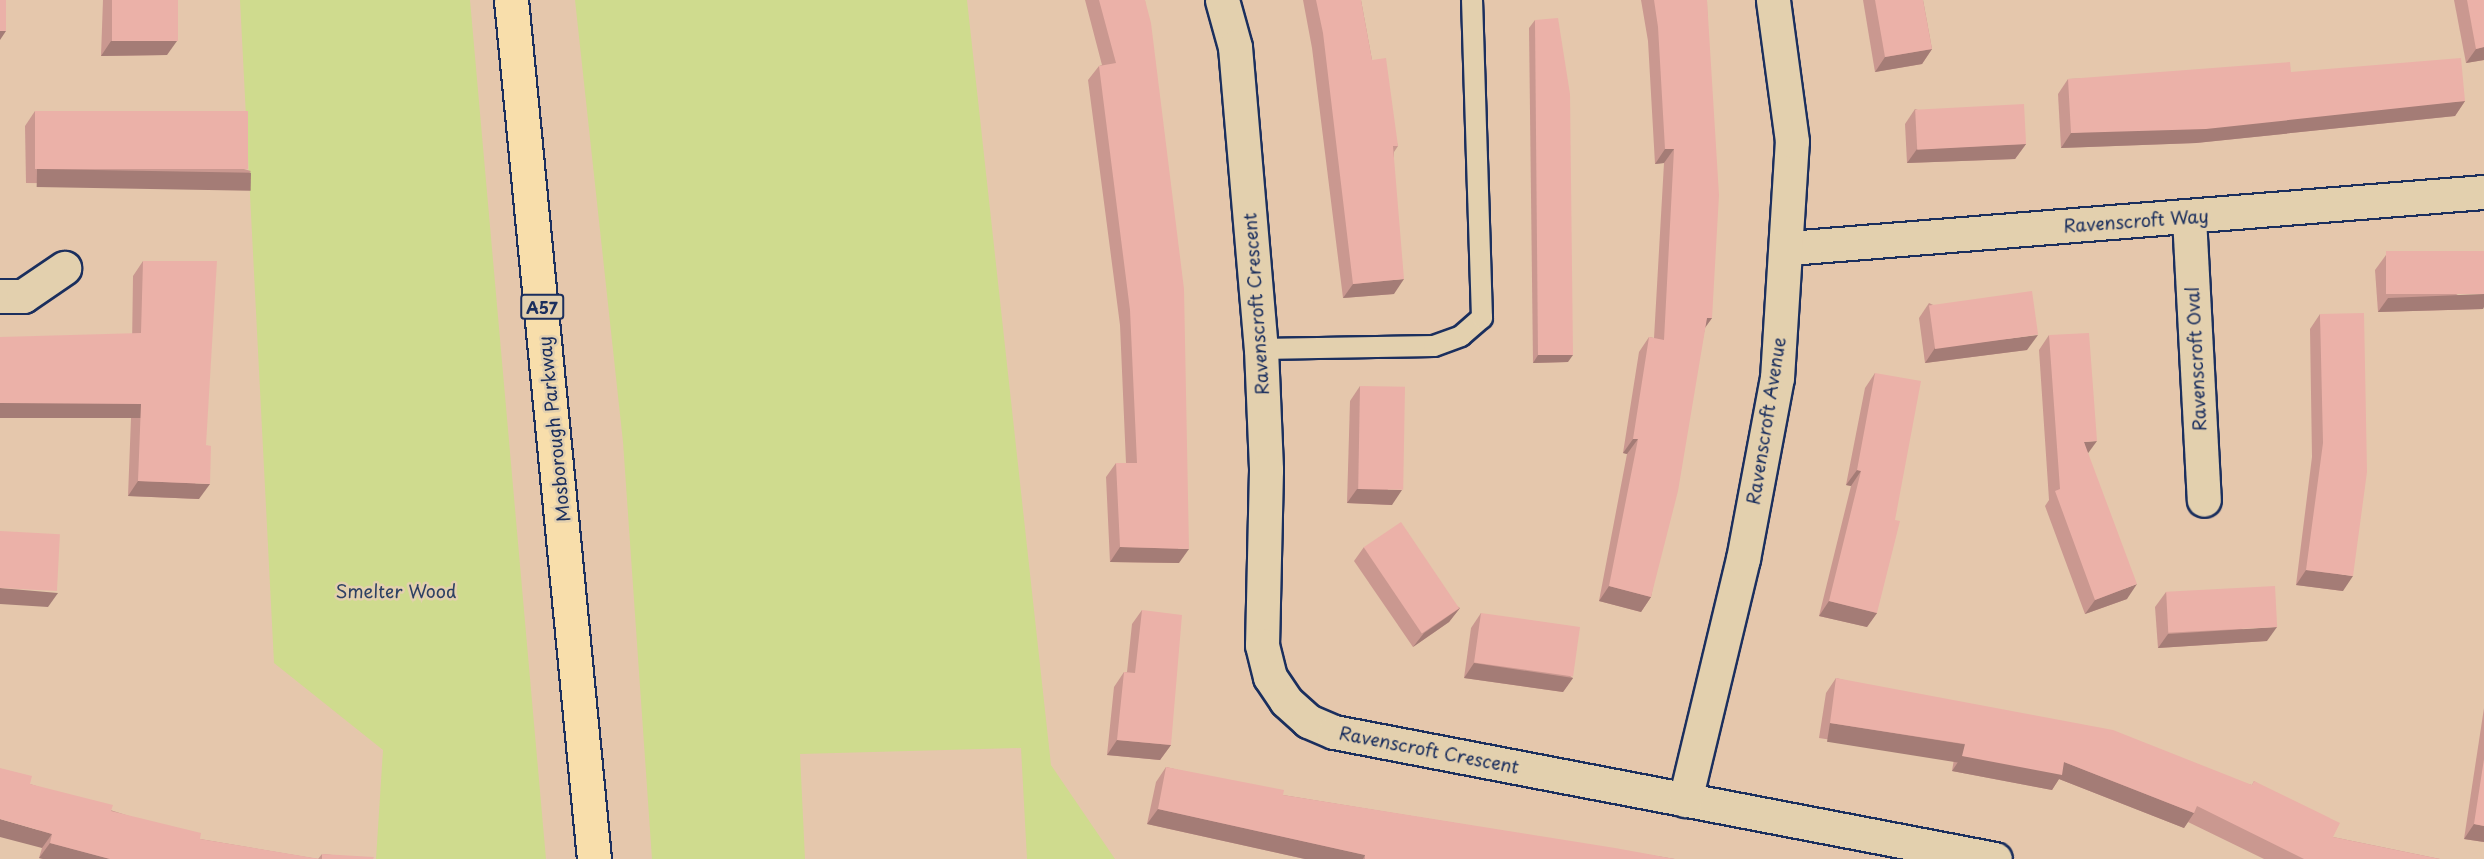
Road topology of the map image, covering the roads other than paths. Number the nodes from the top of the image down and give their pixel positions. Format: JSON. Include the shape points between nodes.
{"nodes":[{"id":1,"x":511,"y":0,"type":"edge"},
{"id":2,"x":1222,"y":0,"type":"edge"},
{"id":3,"x":1472,"y":0,"type":"edge"},
{"id":4,"x":1773,"y":0,"type":"edge"},
{"id":5,"x":2484,"y":192,"type":"edge"},
{"id":6,"x":2189,"y":217,"type":"junction"},
{"id":7,"x":1789,"y":248,"type":"junction"},
{"id":8,"x":64,"y":268,"type":"dead end"},
{"id":9,"x":0,"y":296,"type":"edge"},
{"id":10,"x":1261,"y":349,"type":"junction"},
{"id":11,"x":2204,"y":500,"type":"dead end"},
{"id":12,"x":1685,"y":800,"type":"junction"},
{"id":13,"x":594,"y":859,"type":"edge"},
{"id":14,"x":1995,"y":859,"type":"edge"}],
"edges":[{"from":1,"to":13,"type":"highway","name":"Mosborough Parkway","number":"A57"},
{"from":2,"to":10,"type":"street","name":"Ravenscroft Crescent","via":[[1235,47]]},
{"from":3,"to":10,"type":"lane","via":[[1482,318],[1461,336],[1434,346]]},
{"from":4,"to":7,"type":"street","name":"Ravenscroft Avenue","via":[[1792,141]]},
{"from":5,"to":6,"type":"street","name":"Ravenscroft Way"},
{"from":6,"to":7,"type":"street","name":"Ravenscroft Way"},
{"from":6,"to":11,"type":"street","name":"Ravenscroft Oval"},
{"from":7,"to":12,"type":"street","name":"Ravenscroft Avenue","via":[[1777,378],[1743,559]]},
{"from":8,"to":9,"type":"street","via":[[23,296]]},
{"from":10,"to":12,"type":"street","name":"Ravenscroft Crescent","via":[[1266,470],[1262,645],[1270,677],[1286,701],[1308,721],[1334,732]]},
{"from":12,"to":14,"type":"street","name":"Ravenscroft Crescent"}]}
